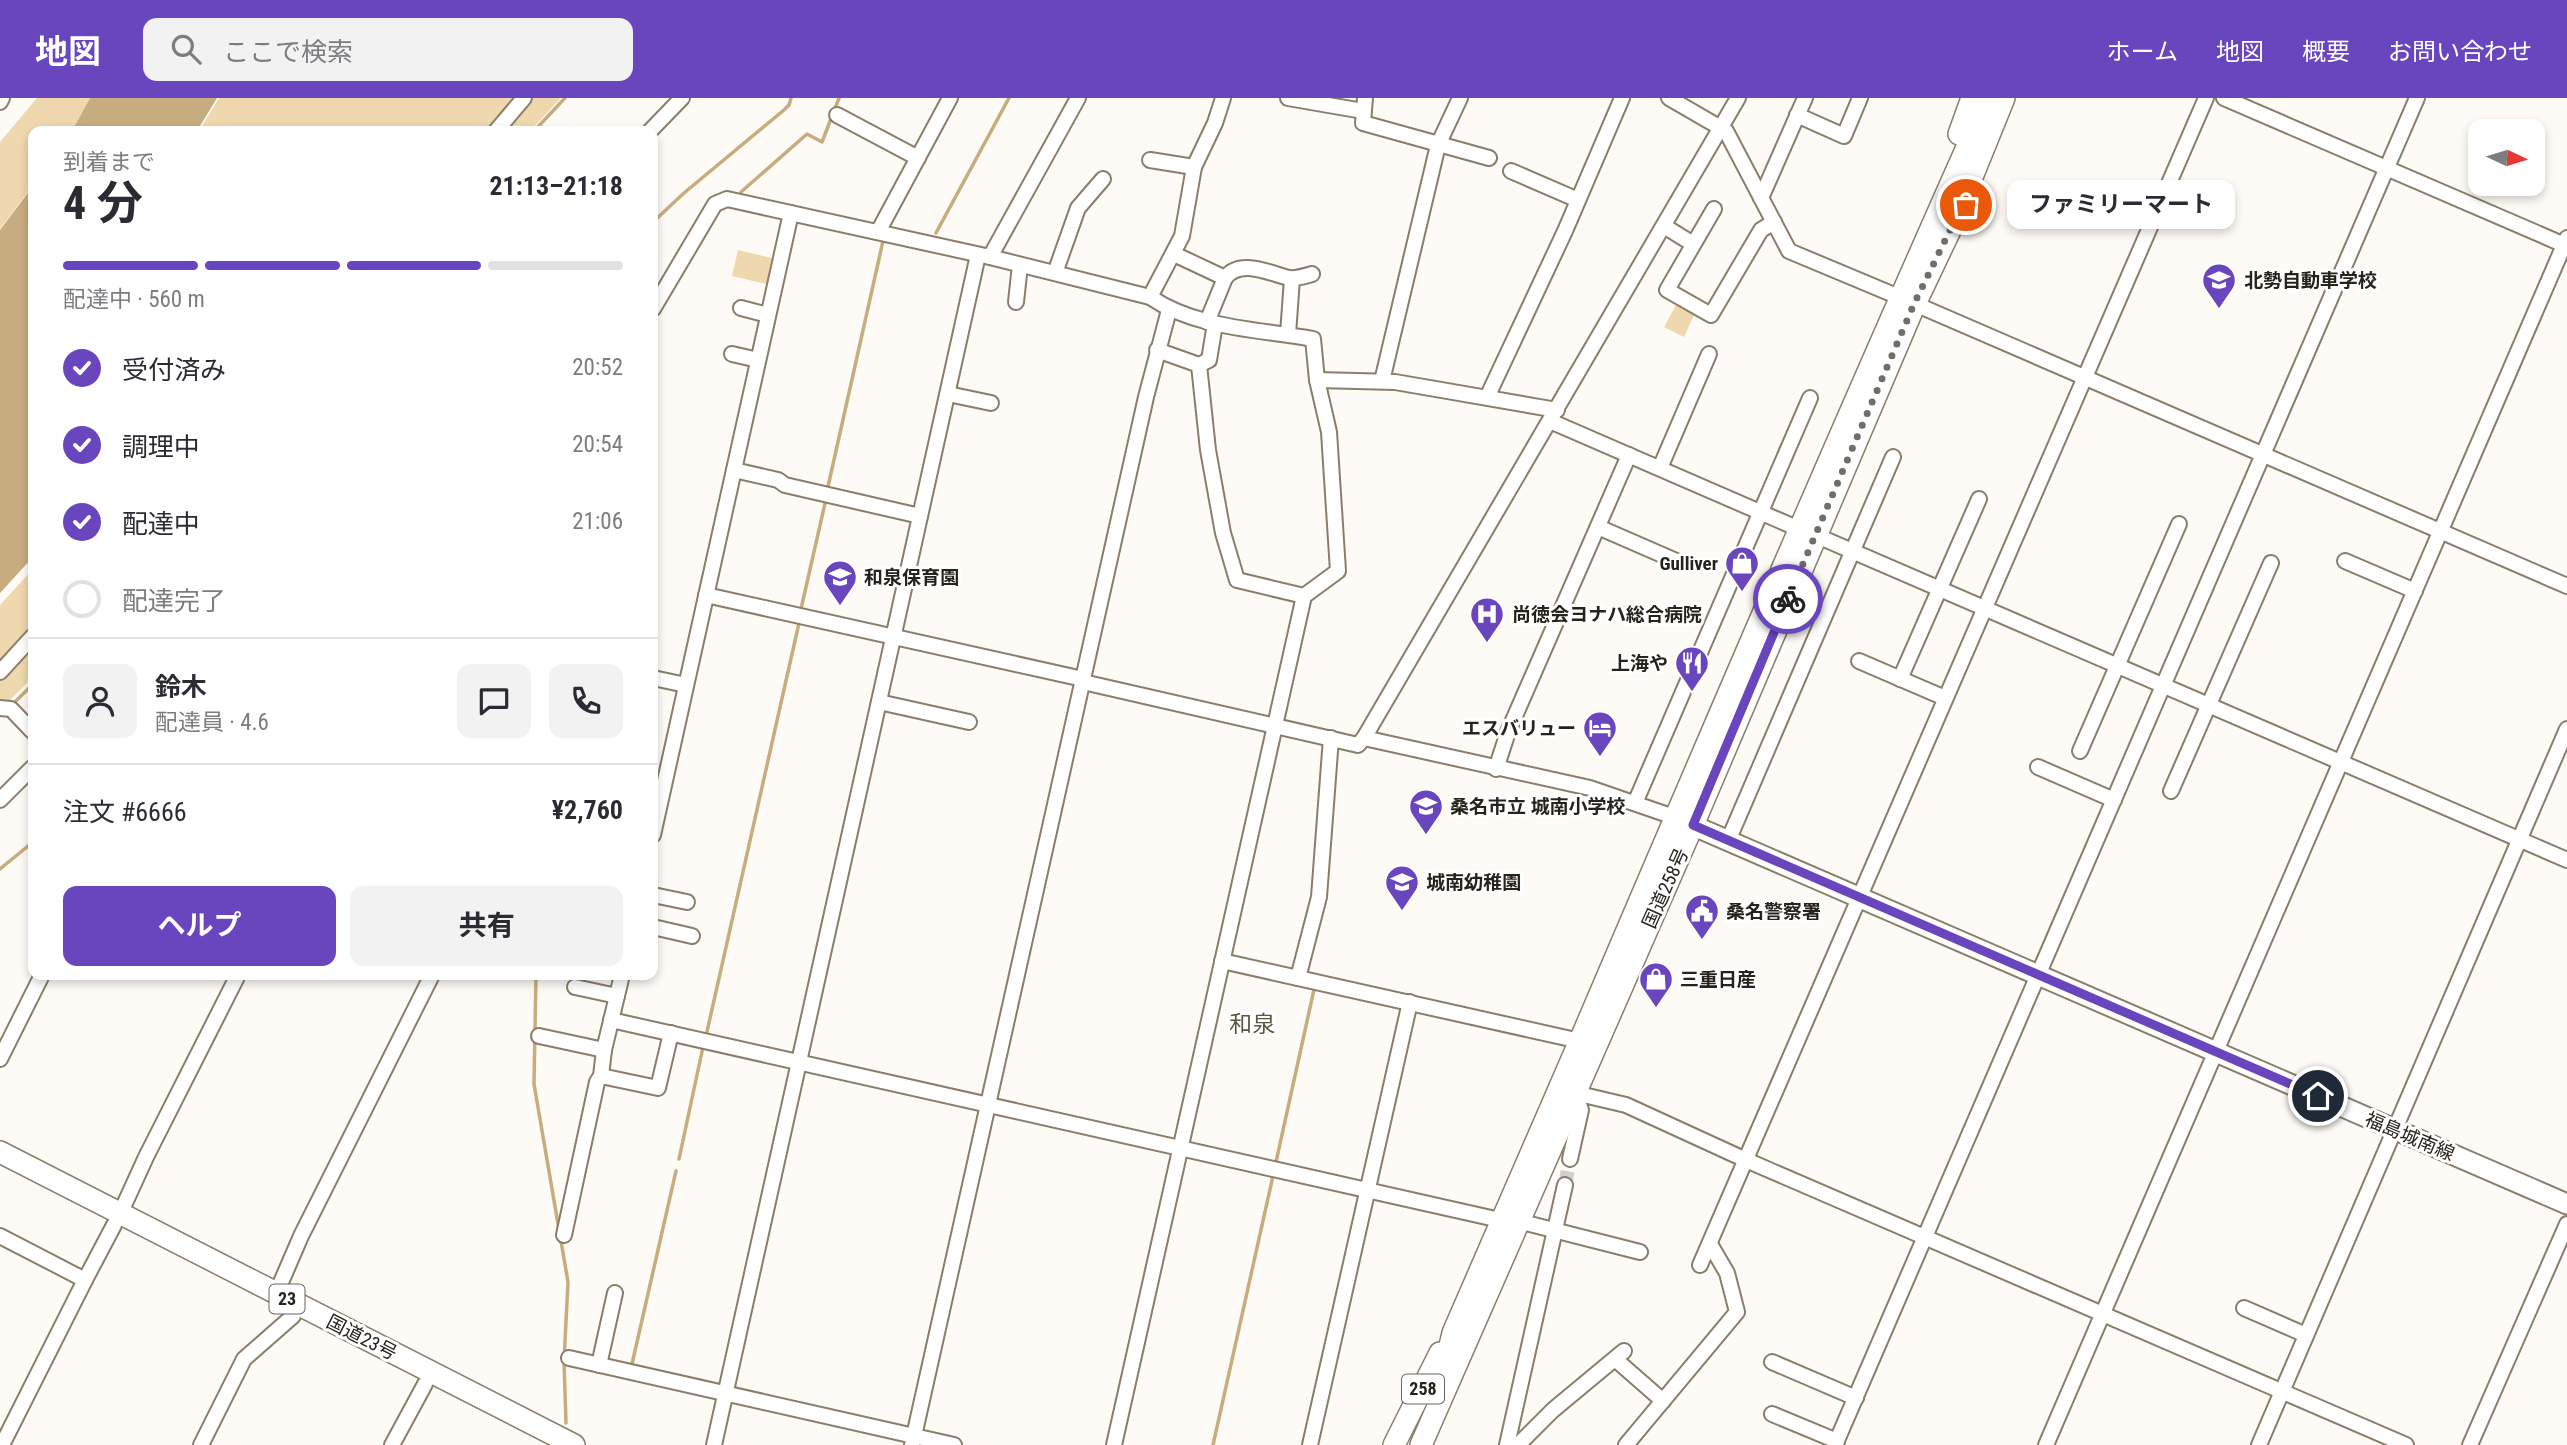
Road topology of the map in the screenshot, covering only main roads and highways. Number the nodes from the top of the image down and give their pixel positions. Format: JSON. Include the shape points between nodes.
{"nodes":[{"id":1,"x":1972,"y":98,"type":"edge"},
{"id":2,"x":1989,"y":98,"type":"edge"},
{"id":3,"x":2004,"y":98,"type":"edge"},
{"id":4,"x":2017,"y":98,"type":"edge"},
{"id":5,"x":1956,"y":171,"type":"junction"},
{"id":6,"x":1953,"y":224,"type":"junction"},
{"id":7,"x":1907,"y":301,"type":"junction"},
{"id":8,"x":1684,"y":821,"type":"junction"},
{"id":9,"x":0,"y":1152,"type":"edge"},
{"id":10,"x":0,"y":1167,"type":"edge"},
{"id":11,"x":2567,"y":1204,"type":"edge"},
{"id":12,"x":117,"y":1220,"type":"junction"},
{"id":13,"x":1509,"y":1221,"type":"junction"},
{"id":14,"x":1452,"y":1333,"type":"junction"},
{"id":15,"x":1451,"y":1379,"type":"junction"},
{"id":16,"x":542,"y":1445,"type":"edge"},
{"id":17,"x":574,"y":1445,"type":"edge"},
{"id":18,"x":1394,"y":1445,"type":"edge"},
{"id":19,"x":1408,"y":1445,"type":"edge"},
{"id":20,"x":1421,"y":1445,"type":"edge"},
{"id":21,"x":1433,"y":1445,"type":"edge"}],
"edges":[{"from":1,"to":5,"type":"highway","via":[[1960,132]]},
{"from":2,"to":5,"type":"highway","name":"国道258号","number":"258"},
{"from":3,"to":6,"type":"highway","name":"国道258号","number":"258"},
{"from":4,"to":6,"type":"highway","via":[[1980,185]]},
{"from":5,"to":7,"type":"highway","name":"国道258号","number":"258"},
{"from":6,"to":7,"type":"highway","name":"国道258号","number":"258"},
{"from":7,"to":8,"type":"highway","name":"国道258号","number":"258"},
{"from":8,"to":11,"type":"main road","name":"福島城南線"},
{"from":8,"to":13,"type":"highway","name":"国道258号","number":"258","via":[[1580,1041]]},
{"from":8,"to":13,"type":"highway","name":"国道258号","number":"258","via":[[1575,1093]]},
{"from":9,"to":12,"type":"highway","name":"国道23号","number":"23"},
{"from":10,"to":12,"type":"highway","name":"国道23号","number":"23"},
{"from":12,"to":16,"type":"highway","name":"国道23号","number":"23"},
{"from":12,"to":17,"type":"highway","name":"国道23号","number":"23","via":[[276,1294]]},
{"from":13,"to":14,"type":"highway","name":"国道258号","number":"258"},
{"from":13,"to":15,"type":"highway","name":"国道258号","number":"258"},
{"from":14,"to":18,"type":"highway","number":"258"},
{"from":14,"to":19,"type":"highway","name":"国道258号","number":"258"},
{"from":15,"to":20,"type":"highway","name":"国道258号","number":"258"},
{"from":15,"to":21,"type":"highway","number":"258"}]}
